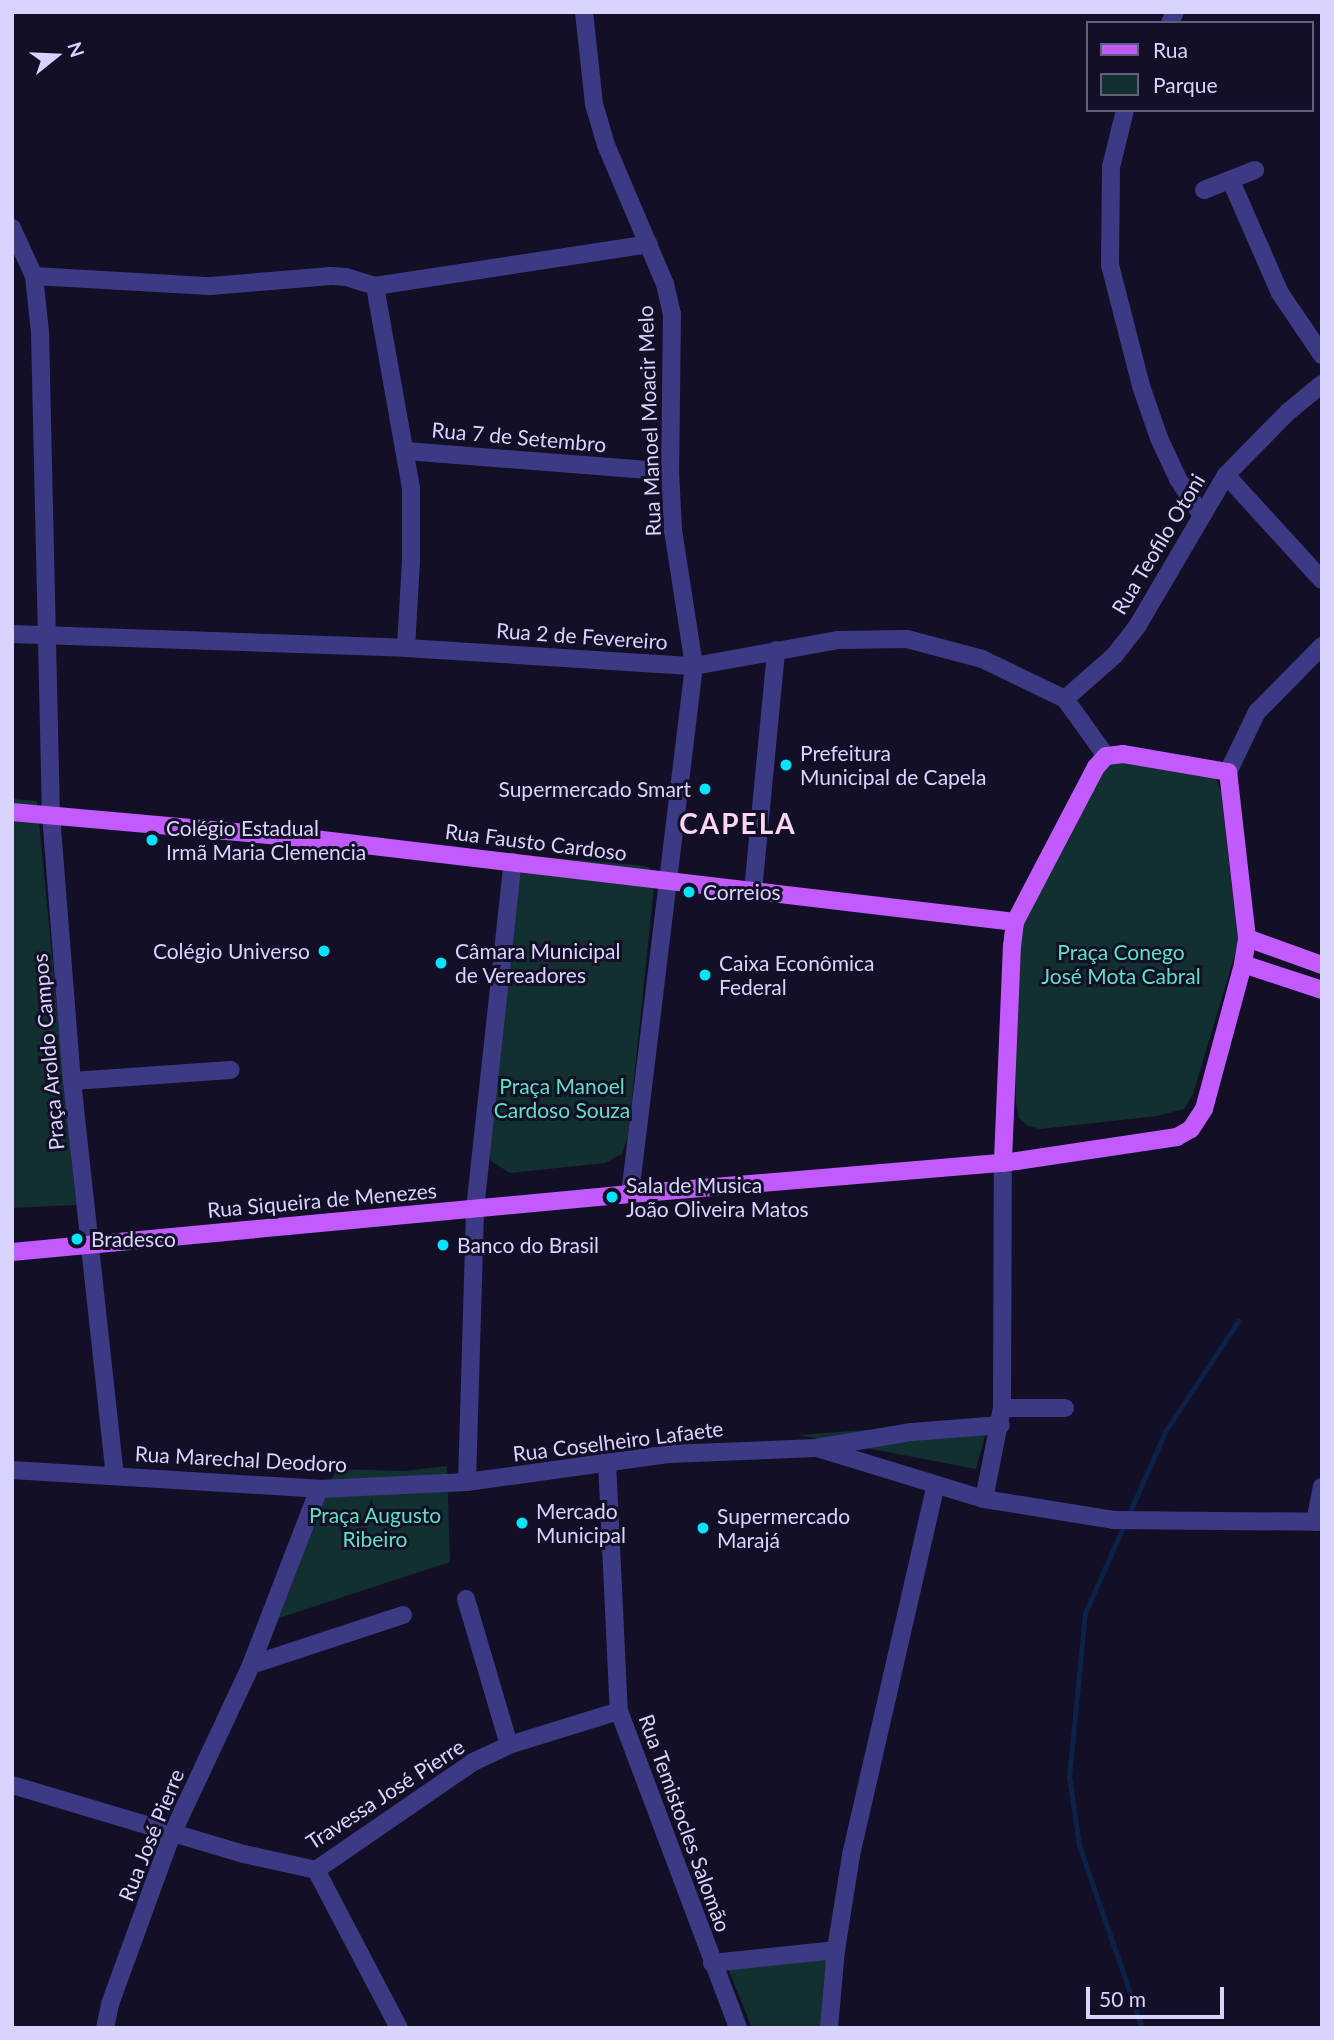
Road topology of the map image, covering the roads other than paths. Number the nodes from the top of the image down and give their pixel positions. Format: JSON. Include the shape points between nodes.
{"nodes":[{"id":1,"x":584,"y":12,"type":"edge"},
{"id":2,"x":1124,"y":112,"type":"edge"},
{"id":3,"x":1255,"y":170,"type":"dead end"},
{"id":4,"x":1231,"y":181,"type":"junction"},
{"id":5,"x":1204,"y":190,"type":"dead end"},
{"id":6,"x":12,"y":228,"type":"edge"},
{"id":7,"x":649,"y":244,"type":"junction"},
{"id":8,"x":34,"y":276,"type":"junction"},
{"id":9,"x":375,"y":286,"type":"junction"},
{"id":10,"x":1322,"y":355,"type":"edge"},
{"id":11,"x":1322,"y":384,"type":"edge"},
{"id":12,"x":405,"y":451,"type":"junction"},
{"id":13,"x":670,"y":472,"type":"junction"},
{"id":14,"x":1226,"y":475,"type":"junction"},
{"id":15,"x":1201,"y":514,"type":"junction"},
{"id":16,"x":1322,"y":580,"type":"edge"},
{"id":17,"x":12,"y":634,"type":"edge"},
{"id":18,"x":49,"y":636,"type":"junction"},
{"id":19,"x":1322,"y":646,"type":"edge"},
{"id":20,"x":406,"y":648,"type":"junction"},
{"id":21,"x":776,"y":650,"type":"junction"},
{"id":22,"x":694,"y":666,"type":"junction"},
{"id":23,"x":1065,"y":699,"type":"junction"},
{"id":24,"x":1106,"y":756,"type":"junction"},
{"id":25,"x":1228,"y":772,"type":"junction"},
{"id":26,"x":12,"y":812,"type":"edge"},
{"id":27,"x":51,"y":815,"type":"junction"},
{"id":28,"x":513,"y":862,"type":"junction"},
{"id":29,"x":670,"y":881,"type":"junction"},
{"id":30,"x":753,"y":891,"type":"junction"},
{"id":31,"x":1015,"y":922,"type":"junction"},
{"id":32,"x":1247,"y":938,"type":"junction"},
{"id":33,"x":1243,"y":964,"type":"junction"},
{"id":34,"x":1322,"y":965,"type":"edge"},
{"id":35,"x":1322,"y":990,"type":"edge"},
{"id":36,"x":231,"y":1070,"type":"dead end"},
{"id":37,"x":72,"y":1081,"type":"junction"},
{"id":38,"x":1003,"y":1163,"type":"junction"},
{"id":39,"x":630,"y":1194,"type":"junction"},
{"id":40,"x":475,"y":1209,"type":"junction"},
{"id":41,"x":91,"y":1245,"type":"junction"},
{"id":42,"x":12,"y":1252,"type":"edge"},
{"id":43,"x":1065,"y":1408,"type":"dead end"},
{"id":44,"x":1002,"y":1417,"type":"junction"},
{"id":45,"x":816,"y":1448,"type":"junction"},
{"id":46,"x":607,"y":1461,"type":"junction"},
{"id":47,"x":12,"y":1470,"type":"edge"},
{"id":48,"x":115,"y":1476,"type":"junction"},
{"id":49,"x":467,"y":1482,"type":"junction"},
{"id":50,"x":936,"y":1485,"type":"junction"},
{"id":51,"x":1322,"y":1487,"type":"edge"},
{"id":52,"x":318,"y":1489,"type":"junction"},
{"id":53,"x":984,"y":1499,"type":"junction"},
{"id":54,"x":1318,"y":1522,"type":"edge"},
{"id":55,"x":466,"y":1599,"type":"dead end"},
{"id":56,"x":403,"y":1615,"type":"dead end"},
{"id":57,"x":251,"y":1665,"type":"junction"},
{"id":58,"x":619,"y":1711,"type":"junction"},
{"id":59,"x":509,"y":1745,"type":"junction"},
{"id":60,"x":12,"y":1785,"type":"edge"},
{"id":61,"x":172,"y":1834,"type":"junction"},
{"id":62,"x":316,"y":1870,"type":"junction"},
{"id":63,"x":836,"y":1950,"type":"junction"},
{"id":64,"x":712,"y":1963,"type":"junction"},
{"id":65,"x":105,"y":2028,"type":"edge"},
{"id":66,"x":399,"y":2028,"type":"edge"},
{"id":67,"x":738,"y":2028,"type":"edge"},
{"id":68,"x":828,"y":2028,"type":"edge"}],
"edges":[{"from":1,"to":7,"type":"street","name":"Rua Manoel Moacir Melo","via":[[594,104],[606,145]]},
{"from":2,"to":15,"type":"street","via":[[1111,167],[1110,265],[1155,425],[1178,479]]},
{"from":3,"to":4,"type":"street"},
{"from":4,"to":5,"type":"street"},
{"from":4,"to":10,"type":"street","via":[[1280,293]]},
{"from":6,"to":8,"type":"street"},
{"from":7,"to":9,"type":"street"},
{"from":7,"to":13,"type":"street","name":"Rua Manoel Moacir Melo","via":[[673,314]]},
{"from":8,"to":9,"type":"street","via":[[211,286],[331,276]]},
{"from":8,"to":18,"type":"street","name":"Praça Aroldo Campos","via":[[44,407]]},
{"from":9,"to":12,"type":"street"},
{"from":11,"to":14,"type":"street","name":"Rua Teofilo Otoni"},
{"from":12,"to":13,"type":"street","name":"Rua 7 de Setembro"},
{"from":12,"to":20,"type":"street","via":[[412,522]]},
{"from":13,"to":22,"type":"street","name":"Rua Manoel Moacir Melo","via":[[673,530]]},
{"from":14,"to":15,"type":"street","name":"Rua Teofilo Otoni"},
{"from":14,"to":16,"type":"street"},
{"from":15,"to":23,"type":"street","name":"Rua Teofilo Otoni","via":[[1138,625],[1114,656]]},
{"from":17,"to":18,"type":"street","name":"Rua 2 de Fevereiro"},
{"from":18,"to":20,"type":"street","name":"Rua 2 de Fevereiro"},
{"from":18,"to":27,"type":"street","name":"Praça Aroldo Campos"},
{"from":19,"to":25,"type":"street","via":[[1257,712]]},
{"from":20,"to":22,"type":"street","name":"Rua 2 de Fevereiro"},
{"from":21,"to":22,"type":"street","name":"Rua 2 de Fevereiro"},
{"from":21,"to":23,"type":"street","name":"Rua 2 de Fevereiro","via":[[839,640],[907,639],[982,659]]},
{"from":21,"to":30,"type":"street"},
{"from":22,"to":29,"type":"street","name":"Rua Manoel Moacir Melo"},
{"from":23,"to":24,"type":"street","name":"Rua 2 de Fevereiro"},
{"from":24,"to":25,"type":"main road","via":[[1123,754]]},
{"from":24,"to":31,"type":"main road"},
{"from":25,"to":32,"type":"main road"},
{"from":26,"to":27,"type":"main road"},
{"from":27,"to":28,"type":"main road","name":"Rua Fausto Cardoso"},
{"from":27,"to":37,"type":"street","name":"Praça Aroldo Campos"},
{"from":28,"to":29,"type":"main road","name":"Rua Fausto Cardoso"},
{"from":28,"to":40,"type":"street"},
{"from":29,"to":30,"type":"main road","name":"Rua Fausto Cardoso"},
{"from":29,"to":39,"type":"street"},
{"from":30,"to":31,"type":"main road","name":"Rua Fausto Cardoso"},
{"from":31,"to":38,"type":"main road"},
{"from":32,"to":33,"type":"main road"},
{"from":32,"to":34,"type":"main road"},
{"from":33,"to":35,"type":"main road"},
{"from":33,"to":38,"type":"main road","via":[[1204,1110],[1191,1129],[1165,1140]]},
{"from":36,"to":37,"type":"street"},
{"from":37,"to":41,"type":"street","name":"Praça Aroldo Campos"},
{"from":38,"to":39,"type":"main road"},
{"from":38,"to":44,"type":"street"},
{"from":39,"to":40,"type":"main road"},
{"from":40,"to":41,"type":"main road","name":"Rua Siqueira de Menezes"},
{"from":40,"to":49,"type":"street"},
{"from":41,"to":42,"type":"main road"},
{"from":41,"to":48,"type":"street","name":"Praça Aroldo Campos"},
{"from":43,"to":44,"type":"street"},
{"from":44,"to":45,"type":"street"},
{"from":44,"to":53,"type":"street"},
{"from":45,"to":46,"type":"street","name":"Rua Coselheiro Lafaete"},
{"from":45,"to":50,"type":"street"},
{"from":46,"to":49,"type":"street","name":"Rua Coselheiro Lafaete"},
{"from":46,"to":58,"type":"street","name":"Rua Temistocles Salomão"},
{"from":47,"to":48,"type":"street","name":"Rua Marechal Deodoro"},
{"from":48,"to":52,"type":"street","name":"Rua Marechal Deodoro"},
{"from":49,"to":52,"type":"street","name":"Rua Marechal Deodoro"},
{"from":50,"to":53,"type":"street"},
{"from":50,"to":63,"type":"street","via":[[851,1856]]},
{"from":51,"to":54,"type":"street"},
{"from":52,"to":57,"type":"street"},
{"from":53,"to":54,"type":"street","via":[[1113,1520]]},
{"from":55,"to":59,"type":"street"},
{"from":56,"to":57,"type":"street"},
{"from":57,"to":61,"type":"street","name":"Rua José Pierre"},
{"from":58,"to":59,"type":"street","name":"Travessa José Pierre"},
{"from":58,"to":64,"type":"street","name":"Rua Temistocles Salomão"},
{"from":59,"to":62,"type":"street","name":"Travessa José Pierre","via":[[473,1762]]},
{"from":60,"to":61,"type":"street","name":"Travessa José Pierre"},
{"from":61,"to":62,"type":"street","name":"Travessa José Pierre"},
{"from":61,"to":65,"type":"street","name":"Rua José Pierre"},
{"from":62,"to":66,"type":"street"},
{"from":63,"to":64,"type":"street"},
{"from":63,"to":68,"type":"street"},
{"from":64,"to":67,"type":"street","name":"Rua Temistocles Salomão"}]}
